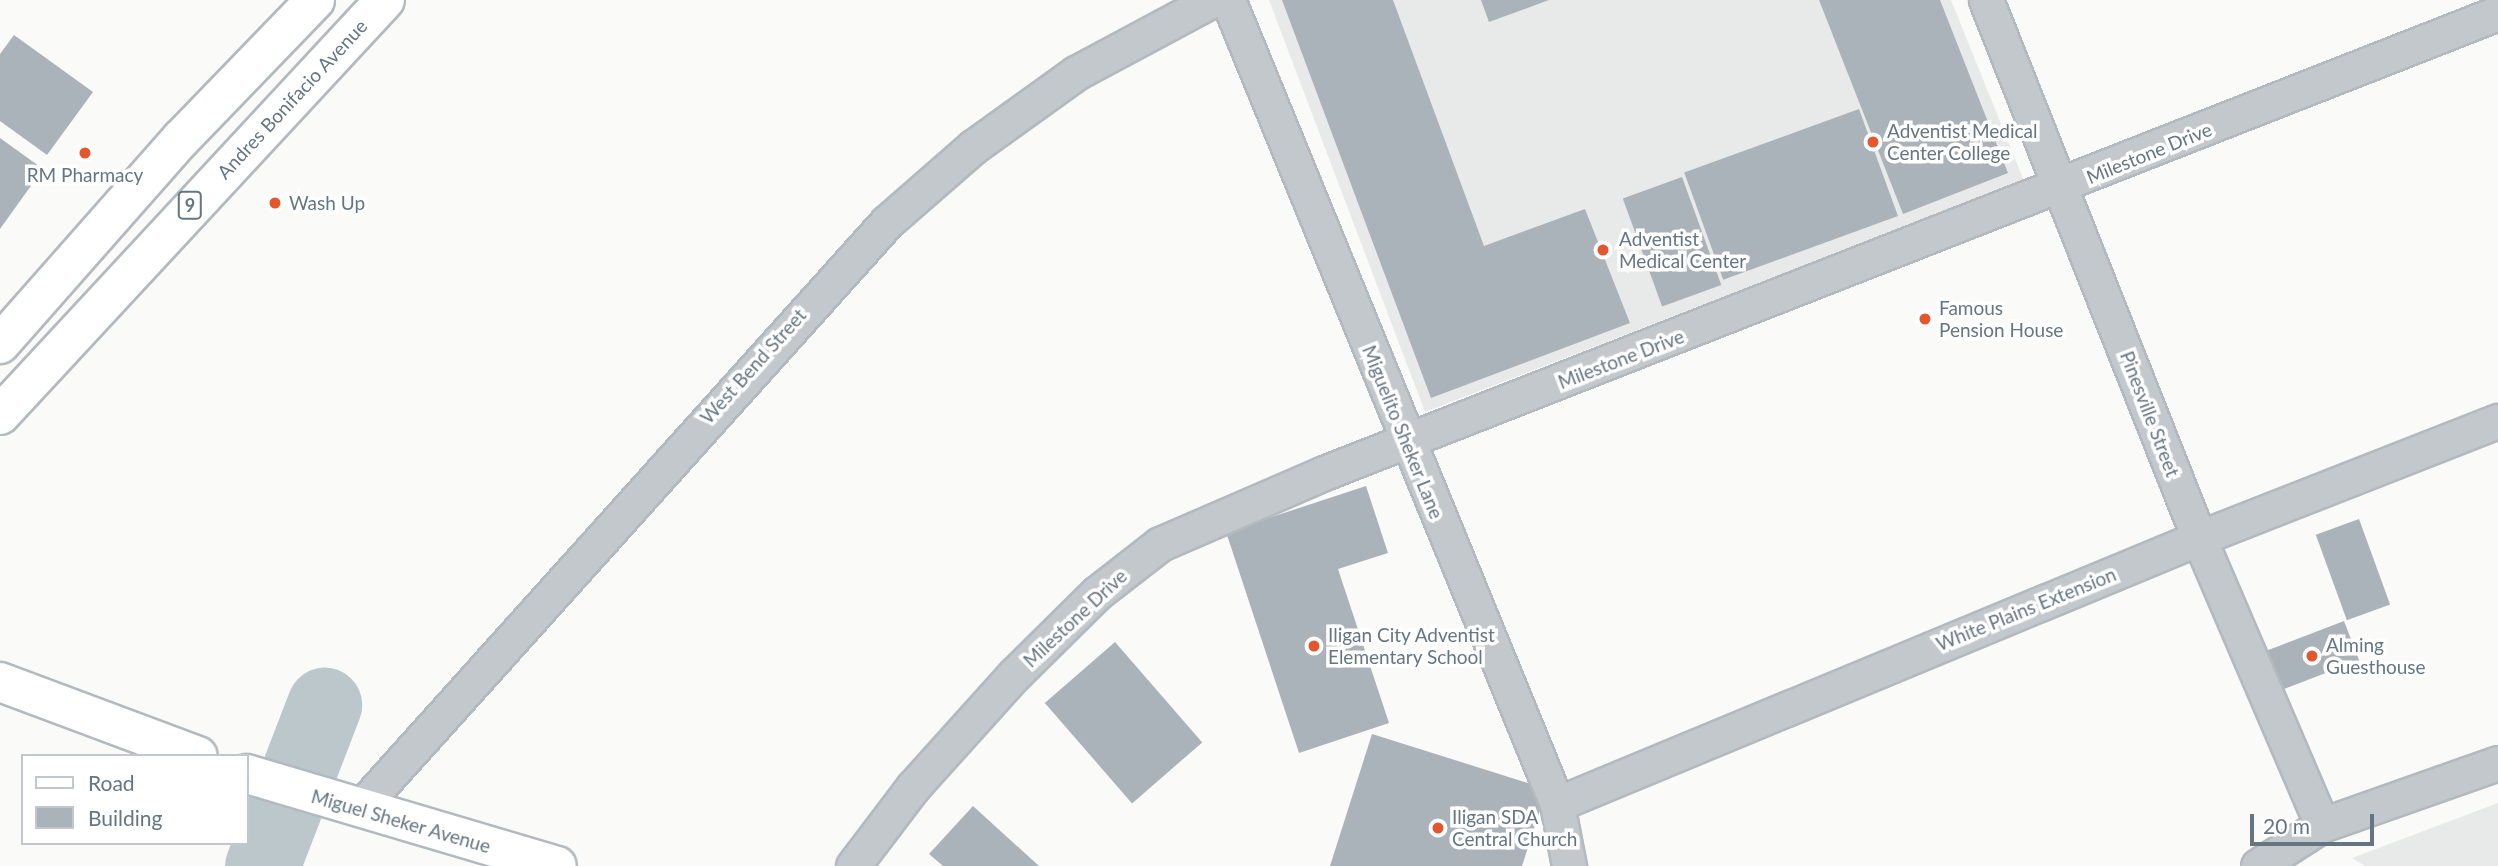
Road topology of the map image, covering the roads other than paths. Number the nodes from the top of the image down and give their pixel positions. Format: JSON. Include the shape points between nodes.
{"nodes":[{"id":1,"x":314,"y":0,"type":"edge"},
{"id":2,"x":386,"y":0,"type":"edge"},
{"id":3,"x":1212,"y":0,"type":"edge"},
{"id":4,"x":1228,"y":0,"type":"edge"},
{"id":5,"x":1986,"y":0,"type":"edge"},
{"id":6,"x":2498,"y":13,"type":"edge"},
{"id":7,"x":2062,"y":188,"type":"junction"},
{"id":8,"x":0,"y":344,"type":"edge"},
{"id":9,"x":0,"y":415,"type":"edge"},
{"id":10,"x":2498,"y":421,"type":"edge"},
{"id":11,"x":1407,"y":442,"type":"junction"},
{"id":12,"x":2199,"y":538,"type":"junction"},
{"id":13,"x":0,"y":682,"type":"edge"},
{"id":14,"x":193,"y":754,"type":"edge"},
{"id":15,"x":2498,"y":763,"type":"edge"},
{"id":16,"x":251,"y":775,"type":"edge"},
{"id":17,"x":1557,"y":804,"type":"junction"},
{"id":18,"x":360,"y":808,"type":"junction"},
{"id":19,"x":2322,"y":825,"type":"junction"},
{"id":20,"x":557,"y":866,"type":"edge"},
{"id":21,"x":853,"y":866,"type":"edge"},
{"id":22,"x":1569,"y":866,"type":"edge"},
{"id":23,"x":2258,"y":866,"type":"edge"}],
"edges":[{"from":1,"to":8,"type":"main road","via":[[181,139]]},
{"from":2,"to":9,"type":"main road","name":"Andres Bonifacio Avenue","number":"9"},
{"from":3,"to":18,"type":"street","name":"West Bend Street","via":[[1076,74],[973,147],[887,222]]},
{"from":4,"to":11,"type":"street","name":"Miguelito Sheker Lane"},
{"from":5,"to":7,"type":"street","name":"Pinesville Street"},
{"from":6,"to":7,"type":"street","name":"Milestone Drive"},
{"from":7,"to":11,"type":"street","name":"Milestone Drive"},
{"from":7,"to":12,"type":"street","name":"Pinesville Street"},
{"from":10,"to":12,"type":"street","name":"White Plains Extension"},
{"from":11,"to":17,"type":"street","name":"Miguelito Sheker Lane"},
{"from":11,"to":21,"type":"street","name":"Milestone Drive","via":[[1160,544],[1107,585],[1014,675],[913,787]]},
{"from":12,"to":17,"type":"street","name":"White Plains Extension"},
{"from":12,"to":19,"type":"street","name":"Pinesville Street"},
{"from":13,"to":14,"type":"main road"},
{"from":15,"to":19,"type":"street"},
{"from":16,"to":18,"type":"main road","name":"Miguel Sheker Avenue"},
{"from":17,"to":22,"type":"street","name":"Miguelito Sheker Lane"},
{"from":18,"to":20,"type":"main road","name":"Miguel Sheker Avenue"},
{"from":19,"to":23,"type":"street"}]}
